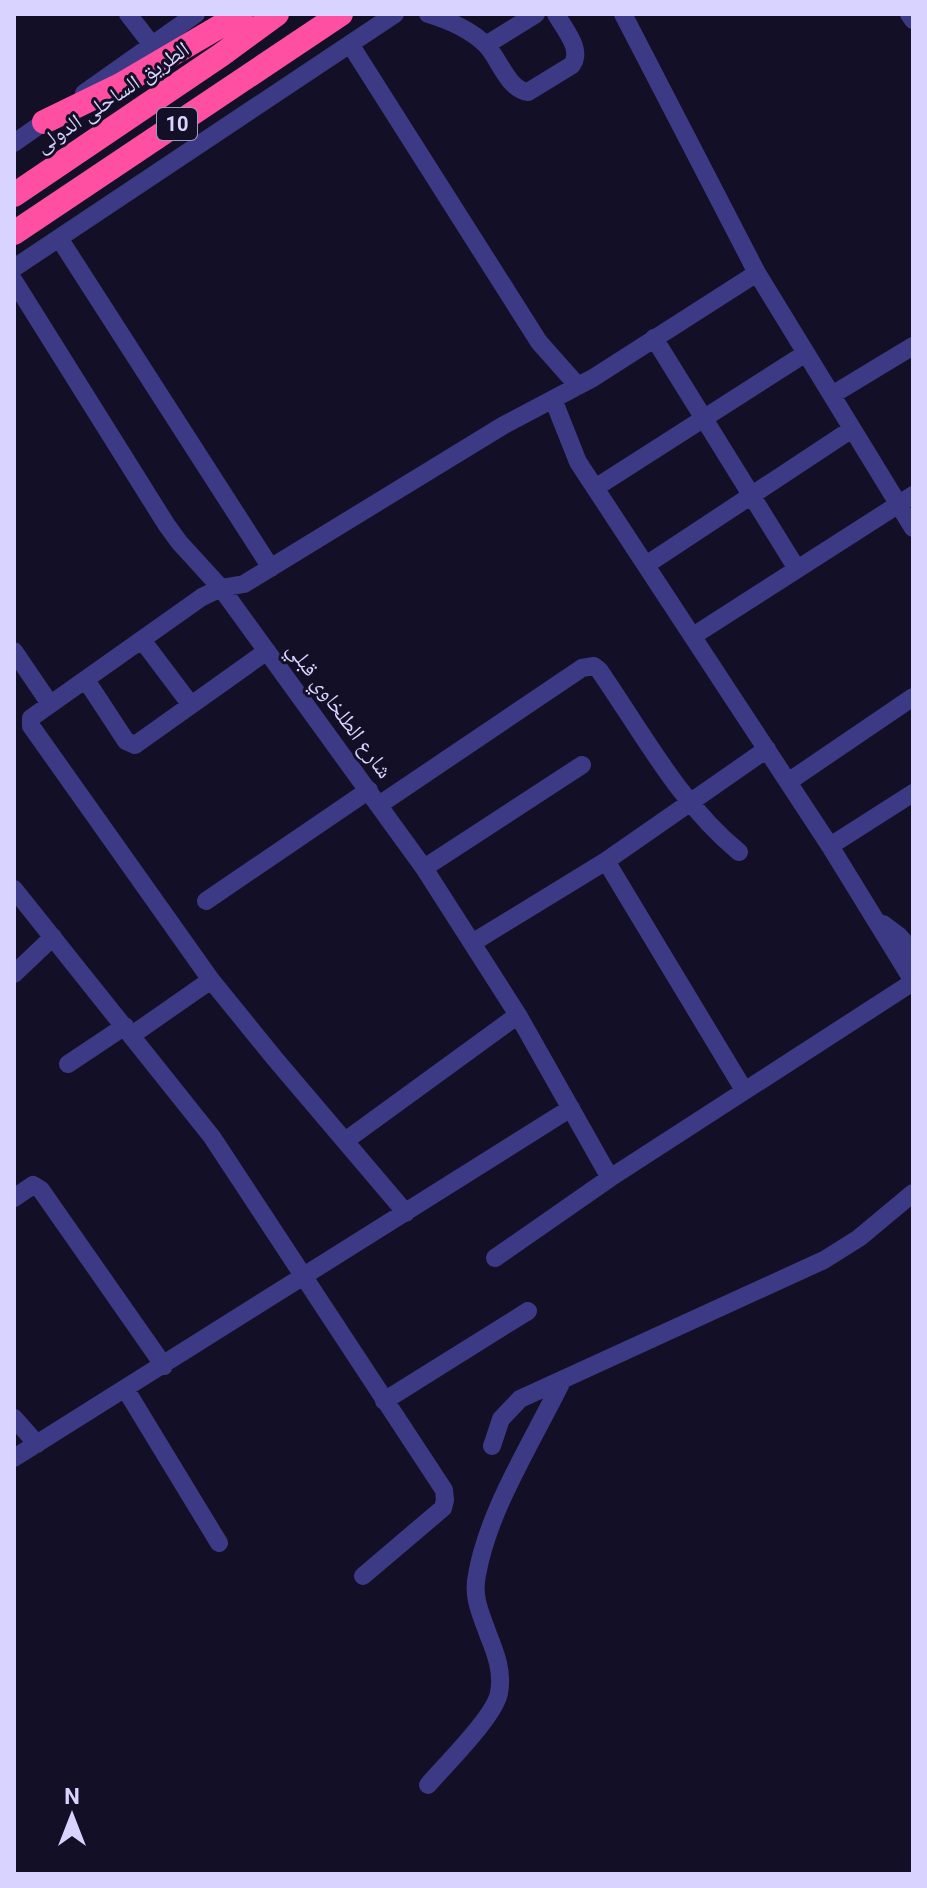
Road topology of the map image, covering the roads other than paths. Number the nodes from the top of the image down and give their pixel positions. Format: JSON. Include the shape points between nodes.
{"nodes":[{"id":1,"x":128,"y":14,"type":"edge"},
{"id":2,"x":196,"y":14,"type":"edge"},
{"id":3,"x":241,"y":14,"type":"edge"},
{"id":4,"x":277,"y":14,"type":"edge"},
{"id":5,"x":341,"y":14,"type":"edge"},
{"id":6,"x":395,"y":14,"type":"edge"},
{"id":7,"x":428,"y":14,"type":"edge"},
{"id":8,"x":536,"y":14,"type":"edge"},
{"id":9,"x":556,"y":14,"type":"edge"},
{"id":10,"x":623,"y":14,"type":"edge"},
{"id":11,"x":909,"y":14,"type":"edge"},
{"id":12,"x":913,"y":20,"type":"edge"},
{"id":13,"x":350,"y":44,"type":"junction"},
{"id":14,"x":152,"y":45,"type":"junction"},
{"id":15,"x":486,"y":45,"type":"junction"},
{"id":16,"x":44,"y":122,"type":"junction"},
{"id":17,"x":14,"y":143,"type":"edge"},
{"id":18,"x":14,"y":195,"type":"edge"},
{"id":19,"x":14,"y":233,"type":"edge"},
{"id":20,"x":59,"y":238,"type":"junction"},
{"id":21,"x":14,"y":268,"type":"edge"},
{"id":22,"x":757,"y":273,"type":"junction"},
{"id":23,"x":14,"y":281,"type":"edge"},
{"id":24,"x":654,"y":338,"type":"junction"},
{"id":25,"x":913,"y":346,"type":"edge"},
{"id":26,"x":806,"y":353,"type":"junction"},
{"id":27,"x":578,"y":386,"type":"junction"},
{"id":28,"x":832,"y":395,"type":"junction"},
{"id":29,"x":553,"y":399,"type":"junction"},
{"id":30,"x":704,"y":418,"type":"junction"},
{"id":31,"x":852,"y":429,"type":"junction"},
{"id":32,"x":595,"y":488,"type":"junction"},
{"id":33,"x":751,"y":495,"type":"junction"},
{"id":34,"x":905,"y":500,"type":"edge"},
{"id":35,"x":913,"y":528,"type":"edge"},
{"id":36,"x":646,"y":565,"type":"junction"},
{"id":37,"x":271,"y":568,"type":"junction"},
{"id":38,"x":797,"y":569,"type":"junction"},
{"id":39,"x":221,"y":588,"type":"junction"},
{"id":40,"x":693,"y":636,"type":"junction"},
{"id":41,"x":142,"y":640,"type":"junction"},
{"id":42,"x":14,"y":651,"type":"edge"},
{"id":43,"x":267,"y":651,"type":"junction"},
{"id":44,"x":86,"y":680,"type":"junction"},
{"id":45,"x":913,"y":697,"type":"edge"},
{"id":46,"x":50,"y":704,"type":"junction"},
{"id":47,"x":191,"y":705,"type":"junction"},
{"id":48,"x":767,"y":749,"type":"junction"},
{"id":49,"x":582,"y":765,"type":"dead end"},
{"id":50,"x":788,"y":782,"type":"junction"},
{"id":51,"x":913,"y":793,"type":"edge"},
{"id":52,"x":374,"y":797,"type":"junction"},
{"id":53,"x":689,"y":803,"type":"junction"},
{"id":54,"x":830,"y":846,"type":"junction"},
{"id":55,"x":739,"y":852,"type":"dead end"},
{"id":56,"x":606,"y":861,"type":"junction"},
{"id":57,"x":424,"y":868,"type":"junction"},
{"id":58,"x":14,"y":889,"type":"edge"},
{"id":59,"x":206,"y":901,"type":"dead end"},
{"id":60,"x":876,"y":920,"type":"junction"},
{"id":61,"x":53,"y":937,"type":"junction"},
{"id":62,"x":472,"y":943,"type":"junction"},
{"id":63,"x":913,"y":952,"type":"edge"},
{"id":64,"x":14,"y":974,"type":"edge"},
{"id":65,"x":211,"y":980,"type":"junction"},
{"id":66,"x":913,"y":981,"type":"edge"},
{"id":67,"x":518,"y":1015,"type":"junction"},
{"id":68,"x":128,"y":1030,"type":"junction"},
{"id":69,"x":68,"y":1064,"type":"dead end"},
{"id":70,"x":744,"y":1090,"type":"junction"},
{"id":71,"x":571,"y":1108,"type":"junction"},
{"id":72,"x":345,"y":1141,"type":"junction"},
{"id":73,"x":610,"y":1178,"type":"junction"},
{"id":74,"x":913,"y":1193,"type":"edge"},
{"id":75,"x":14,"y":1198,"type":"edge"},
{"id":76,"x":406,"y":1213,"type":"junction"},
{"id":77,"x":495,"y":1258,"type":"dead end"},
{"id":78,"x":304,"y":1277,"type":"junction"},
{"id":79,"x":528,"y":1311,"type":"dead end"},
{"id":80,"x":164,"y":1366,"type":"junction"},
{"id":81,"x":563,"y":1379,"type":"junction"},
{"id":82,"x":126,"y":1390,"type":"junction"},
{"id":83,"x":384,"y":1401,"type":"junction"},
{"id":84,"x":14,"y":1418,"type":"edge"},
{"id":85,"x":37,"y":1444,"type":"junction"},
{"id":86,"x":492,"y":1446,"type":"dead end"},
{"id":87,"x":14,"y":1458,"type":"edge"},
{"id":88,"x":219,"y":1543,"type":"dead end"},
{"id":89,"x":363,"y":1576,"type":"dead end"},
{"id":90,"x":428,"y":1785,"type":"dead end"}],
"edges":[{"from":1,"to":14,"type":"street"},
{"from":2,"to":14,"type":"street"},
{"from":3,"to":16,"type":"highway","via":[[120,85]]},
{"from":4,"to":18,"type":"highway","name":"الطريق الساحلى الدولى","number":"10"},
{"from":5,"to":19,"type":"highway","number":"10"},
{"from":6,"to":13,"type":"street"},
{"from":7,"to":15,"type":"street"},
{"from":8,"to":15,"type":"street"},
{"from":9,"to":15,"type":"street","via":[[576,59],[528,92],[516,88]]},
{"from":10,"to":22,"type":"street"},
{"from":11,"to":12,"type":"street"},
{"from":13,"to":20,"type":"street"},
{"from":13,"to":27,"type":"street","via":[[539,342]]},
{"from":14,"to":16,"type":"street"},
{"from":16,"to":17,"type":"street"},
{"from":20,"to":21,"type":"street"},
{"from":20,"to":37,"type":"street"},
{"from":22,"to":24,"type":"street"},
{"from":22,"to":26,"type":"street"},
{"from":23,"to":39,"type":"street","name":"شارع الطلخاوي قبلي","via":[[166,524]]},
{"from":24,"to":27,"type":"street"},
{"from":24,"to":30,"type":"street"},
{"from":25,"to":28,"type":"street"},
{"from":26,"to":28,"type":"street"},
{"from":26,"to":30,"type":"street"},
{"from":27,"to":29,"type":"street"},
{"from":28,"to":31,"type":"street"},
{"from":29,"to":32,"type":"street","via":[[568,441]]},
{"from":29,"to":37,"type":"street"},
{"from":30,"to":32,"type":"street"},
{"from":30,"to":33,"type":"street"},
{"from":31,"to":33,"type":"street"},
{"from":31,"to":34,"type":"street"},
{"from":32,"to":36,"type":"street"},
{"from":33,"to":36,"type":"street"},
{"from":33,"to":38,"type":"street"},
{"from":34,"to":35,"type":"street"},
{"from":34,"to":38,"type":"street"},
{"from":36,"to":40,"type":"street"},
{"from":37,"to":39,"type":"street","via":[[244,584]]},
{"from":38,"to":40,"type":"street"},
{"from":39,"to":41,"type":"street"},
{"from":39,"to":43,"type":"street","name":"شارع الطلخاوي قبلي"},
{"from":40,"to":48,"type":"street"},
{"from":41,"to":44,"type":"street"},
{"from":41,"to":47,"type":"street"},
{"from":42,"to":46,"type":"street"},
{"from":43,"to":47,"type":"street"},
{"from":43,"to":52,"type":"street","name":"شارع الطلخاوي قبلي"},
{"from":44,"to":46,"type":"street"},
{"from":44,"to":47,"type":"street","via":[[129,745]]},
{"from":45,"to":50,"type":"street"},
{"from":46,"to":65,"type":"street","via":[[33,715],[31,726]]},
{"from":48,"to":50,"type":"street"},
{"from":48,"to":53,"type":"street"},
{"from":49,"to":57,"type":"street"},
{"from":50,"to":54,"type":"street"},
{"from":51,"to":54,"type":"street"},
{"from":52,"to":53,"type":"street","via":[[589,666],[599,670]]},
{"from":52,"to":57,"type":"street","name":"شارع الطلخاوي قبلي"},
{"from":52,"to":59,"type":"street"},
{"from":53,"to":55,"type":"street"},
{"from":53,"to":56,"type":"street"},
{"from":54,"to":60,"type":"street"},
{"from":56,"to":62,"type":"street"},
{"from":56,"to":70,"type":"street"},
{"from":57,"to":62,"type":"street","name":"شارع الطلخاوي قبلي"},
{"from":58,"to":61,"type":"street"},
{"from":60,"to":63,"type":"street"},
{"from":60,"to":66,"type":"street"},
{"from":61,"to":64,"type":"street"},
{"from":61,"to":68,"type":"street"},
{"from":62,"to":67,"type":"street","name":"شارع الطلخاوي قبلي"},
{"from":65,"to":68,"type":"street"},
{"from":65,"to":72,"type":"street"},
{"from":66,"to":70,"type":"street"},
{"from":67,"to":71,"type":"street","name":"شارع الطلخاوي قبلي"},
{"from":67,"to":72,"type":"street"},
{"from":68,"to":69,"type":"street"},
{"from":68,"to":78,"type":"street","via":[[212,1137]]},
{"from":70,"to":73,"type":"street"},
{"from":71,"to":73,"type":"street","name":"شارع الطلخاوي قبلي"},
{"from":71,"to":76,"type":"street"},
{"from":72,"to":76,"type":"street"},
{"from":73,"to":77,"type":"street"},
{"from":74,"to":81,"type":"street","via":[[824,1260]]},
{"from":75,"to":80,"type":"street","via":[[33,1185],[41,1190]]},
{"from":76,"to":78,"type":"street"},
{"from":78,"to":80,"type":"street"},
{"from":78,"to":83,"type":"street"},
{"from":79,"to":83,"type":"street"},
{"from":80,"to":82,"type":"street"},
{"from":81,"to":86,"type":"street","via":[[509,1408]]},
{"from":81,"to":90,"type":"street","via":[[500,1505],[476,1578],[476,1601],[500,1671],[499,1698]]},
{"from":82,"to":85,"type":"street"},
{"from":82,"to":88,"type":"street"},
{"from":83,"to":89,"type":"street","via":[[444,1490],[445,1500],[443,1508]]},
{"from":84,"to":85,"type":"street"},
{"from":85,"to":87,"type":"street"}]}
